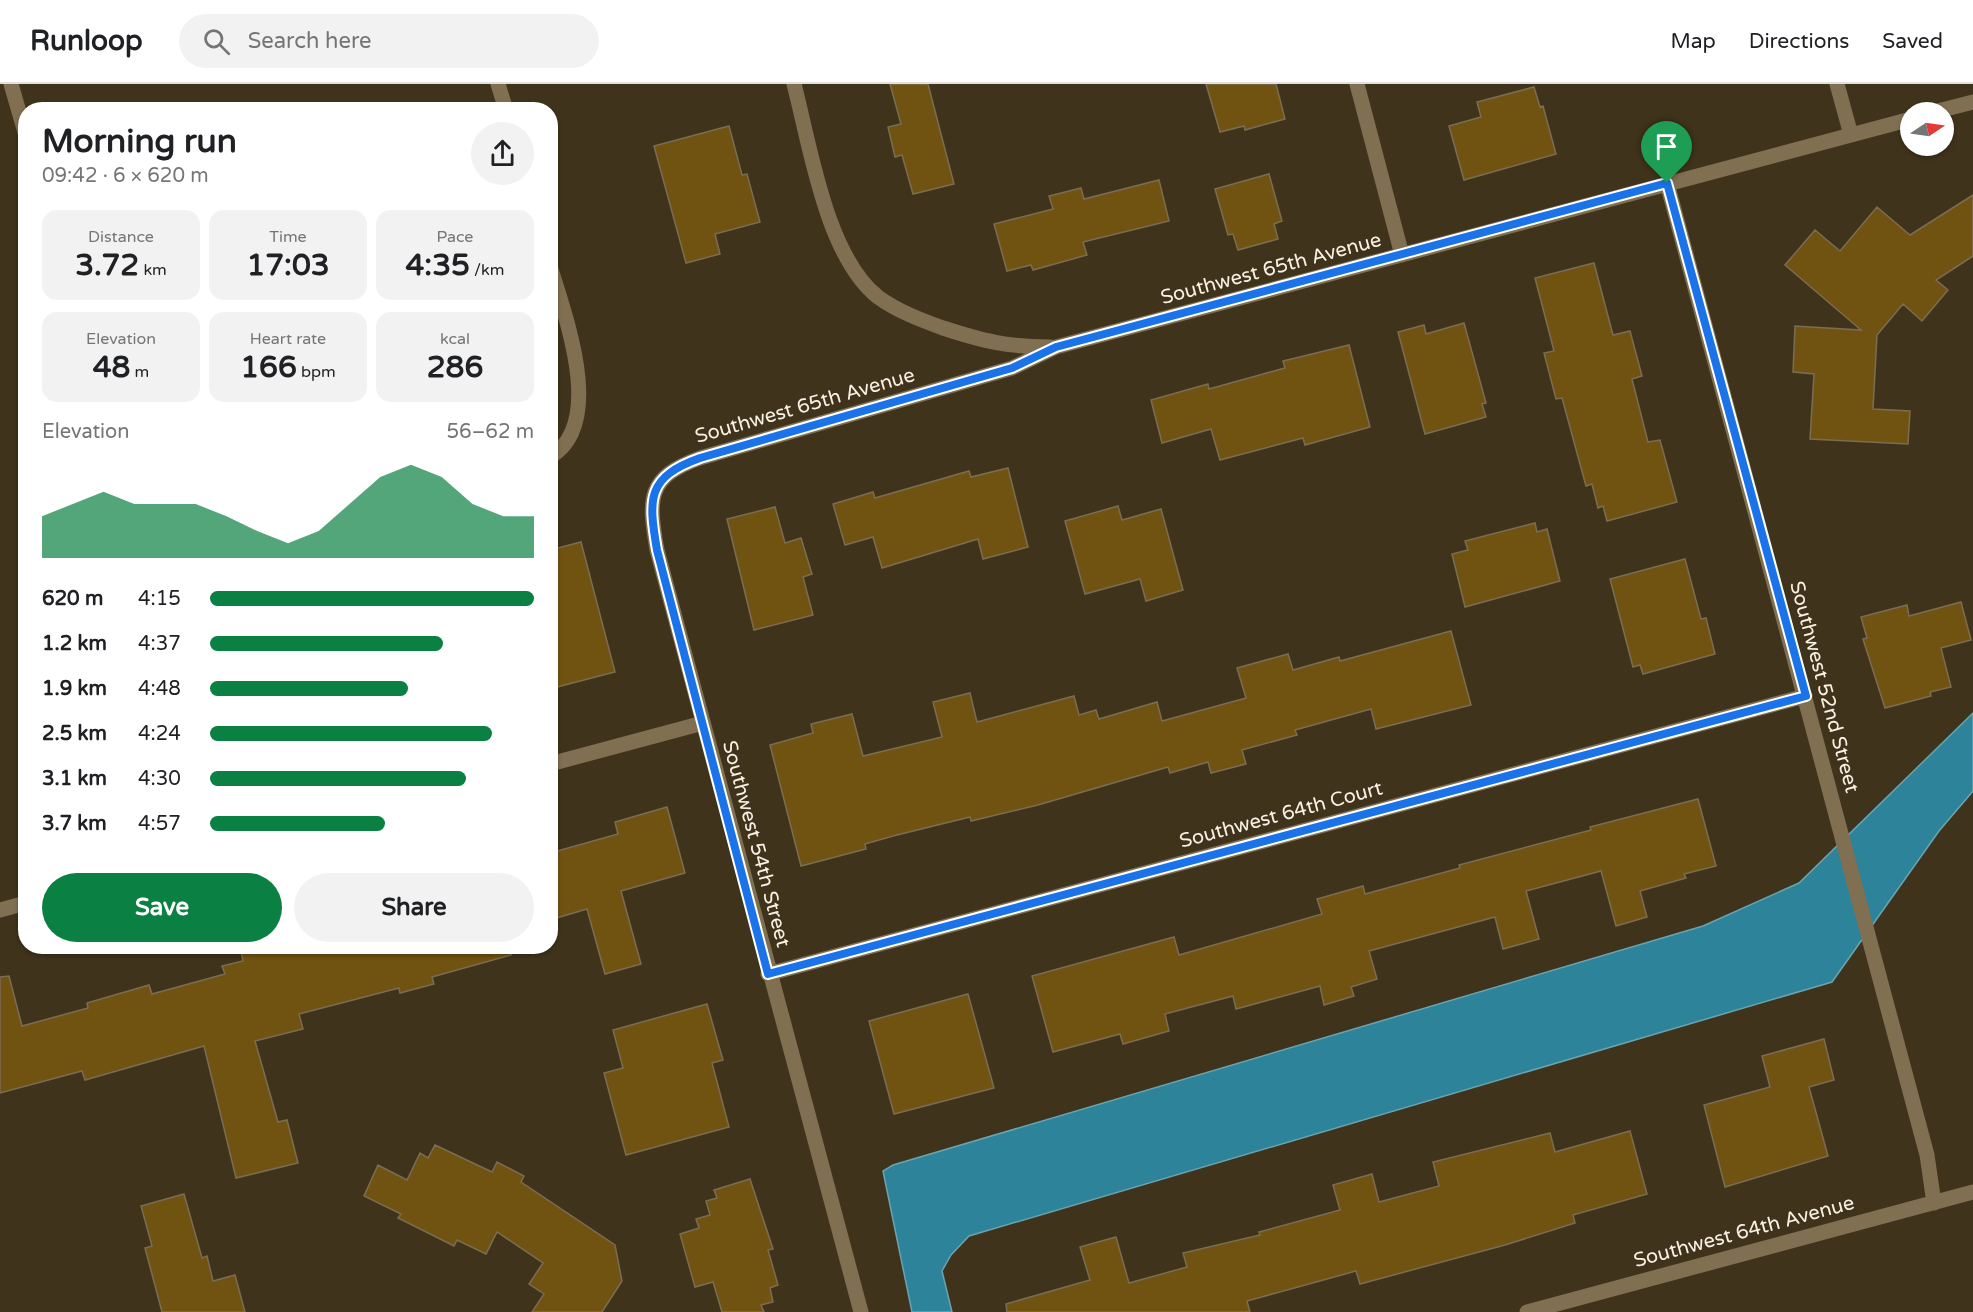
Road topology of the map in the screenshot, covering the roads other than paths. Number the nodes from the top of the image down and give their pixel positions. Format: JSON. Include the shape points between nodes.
{"nodes":[{"id":1,"x":11,"y":84,"type":"edge"},
{"id":2,"x":498,"y":84,"type":"edge"},
{"id":3,"x":794,"y":84,"type":"edge"},
{"id":4,"x":1357,"y":84,"type":"edge"},
{"id":5,"x":1837,"y":84,"type":"edge"},
{"id":6,"x":504,"y":102,"type":"edge"},
{"id":7,"x":1973,"y":102,"type":"edge"},
{"id":8,"x":1954,"y":107,"type":"edge"},
{"id":9,"x":18,"y":108,"type":"edge"},
{"id":10,"x":1900,"y":122,"type":"edge"},
{"id":11,"x":1851,"y":135,"type":"junction"},
{"id":12,"x":1667,"y":183,"type":"junction"},
{"id":13,"x":1402,"y":255,"type":"junction"},
{"id":14,"x":558,"y":293,"type":"edge"},
{"id":15,"x":1056,"y":347,"type":"junction"},
{"id":16,"x":558,"y":452,"type":"edge"},
{"id":17,"x":657,"y":488,"type":"joint"},
{"id":18,"x":1806,"y":696,"type":"junction"},
{"id":19,"x":703,"y":723,"type":"junction"},
{"id":20,"x":558,"y":762,"type":"edge"},
{"id":21,"x":18,"y":905,"type":"edge"},
{"id":22,"x":0,"y":910,"type":"edge"},
{"id":23,"x":768,"y":974,"type":"junction"},
{"id":24,"x":1973,"y":1192,"type":"edge"},
{"id":25,"x":1934,"y":1203,"type":"junction"},
{"id":26,"x":1557,"y":1308,"type":"edge"},
{"id":27,"x":861,"y":1312,"type":"edge"},
{"id":28,"x":1527,"y":1312,"type":"edge"}],
"edges":[{"from":1,"to":9,"type":"street"},
{"from":2,"to":6,"type":"street"},
{"from":3,"to":15,"type":"street","via":[[837,239],[870,289],[896,308],[988,342],[1012,347]]},
{"from":4,"to":13,"type":"street"},
{"from":5,"to":11,"type":"street"},
{"from":7,"to":8,"type":"street"},
{"from":10,"to":11,"type":"street","name":"Southwest 65th Avenue"},
{"from":11,"to":12,"type":"street","name":"Southwest 65th Avenue"},
{"from":12,"to":13,"type":"street","name":"Southwest 65th Avenue"},
{"from":12,"to":18,"type":"street","name":"Southwest 52nd Street"},
{"from":13,"to":15,"type":"street","name":"Southwest 65th Avenue"},
{"from":14,"to":16,"type":"street","via":[[568,326],[579,405],[571,434]]},
{"from":15,"to":17,"type":"street","name":"Southwest 65th Avenue","via":[[1012,368],[700,458],[669,471]]},
{"from":17,"to":19,"type":"street","name":"Southwest 54th Street","via":[[652,509],[657,550]]},
{"from":18,"to":23,"type":"street","name":"Southwest 64th Court"},
{"from":18,"to":25,"type":"street","name":"Southwest 52nd Street","via":[[1927,1155]]},
{"from":19,"to":20,"type":"street"},
{"from":19,"to":23,"type":"street","name":"Southwest 54th Street"},
{"from":21,"to":22,"type":"street"},
{"from":23,"to":27,"type":"street","name":"Southwest 54th Street"},
{"from":24,"to":25,"type":"street","name":"Southwest 64th Avenue"},
{"from":25,"to":26,"type":"street","name":"Southwest 64th Avenue"},
{"from":26,"to":28,"type":"street","name":"Southwest 64th Avenue"}]}
